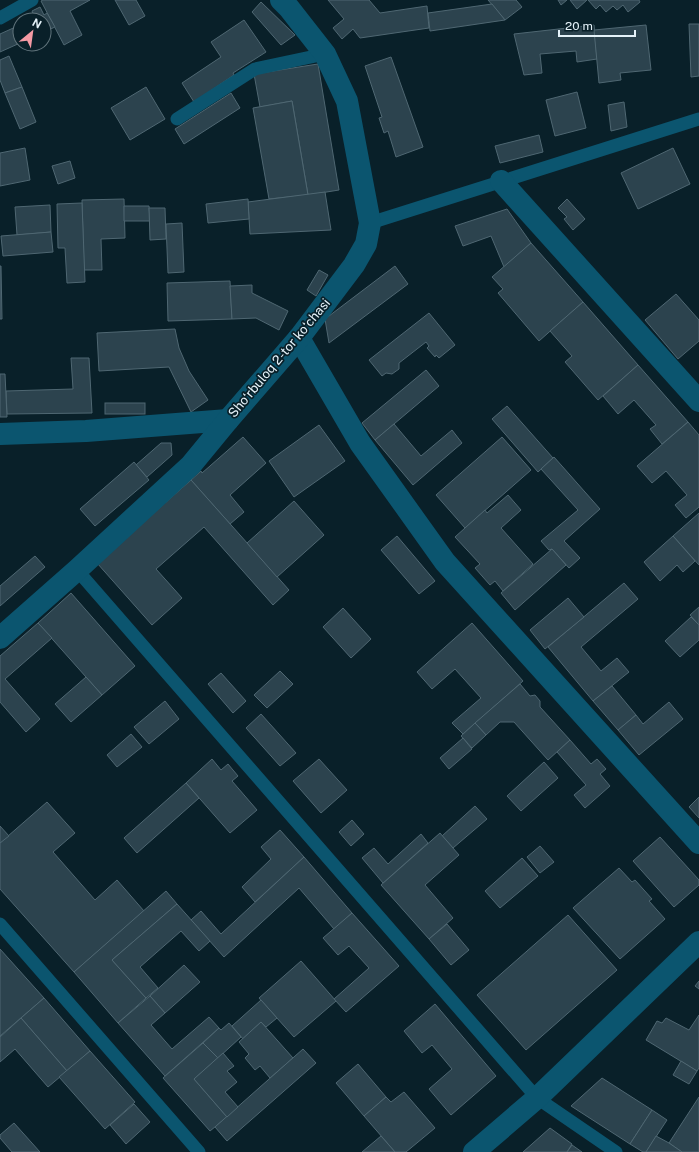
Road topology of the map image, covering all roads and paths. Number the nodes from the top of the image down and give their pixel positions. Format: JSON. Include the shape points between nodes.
{"nodes":[{"id":1,"x":32,"y":0,"type":"edge"},
{"id":2,"x":281,"y":0,"type":"edge"},
{"id":3,"x":0,"y":18,"type":"edge"},
{"id":4,"x":325,"y":54,"type":"junction"},
{"id":5,"x":699,"y":119,"type":"edge"},
{"id":6,"x":177,"y":120,"type":"dead end"},
{"id":7,"x":501,"y":181,"type":"junction"},
{"id":8,"x":370,"y":223,"type":"junction"},
{"id":9,"x":299,"y":338,"type":"junction"},
{"id":10,"x":699,"y":401,"type":"edge"},
{"id":11,"x":228,"y":420,"type":"junction"},
{"id":12,"x":0,"y":434,"type":"edge"},
{"id":13,"x":77,"y":570,"type":"junction"},
{"id":14,"x":0,"y":638,"type":"edge"},
{"id":15,"x":699,"y":844,"type":"edge"},
{"id":16,"x":0,"y":924,"type":"edge"},
{"id":17,"x":699,"y":942,"type":"edge"},
{"id":18,"x":537,"y":1098,"type":"junction"},
{"id":19,"x":199,"y":1152,"type":"edge"},
{"id":20,"x":474,"y":1152,"type":"edge"},
{"id":21,"x":616,"y":1152,"type":"edge"}],
"edges":[{"from":1,"to":3,"type":"lane"},
{"from":2,"to":4,"type":"street"},
{"from":4,"to":6,"type":"lane","via":[[255,70]]},
{"from":4,"to":8,"type":"street","via":[[347,101]]},
{"from":5,"to":7,"type":"lane"},
{"from":7,"to":8,"type":"lane"},
{"from":7,"to":10,"type":"street"},
{"from":8,"to":9,"type":"street","name":"Shoʻrbuloq 2-tor koʻchasi","via":[[366,244],[354,265]]},
{"from":9,"to":11,"type":"street","name":"Shoʻrbuloq 2-tor koʻchasi"},
{"from":9,"to":15,"type":"street","via":[[360,443],[445,562]]},
{"from":11,"to":12,"type":"street","name":"Shoʻrbuloq 2-tor koʻchasi","via":[[86,431]]},
{"from":11,"to":13,"type":"street","via":[[191,465]]},
{"from":13,"to":14,"type":"street"},
{"from":13,"to":18,"type":"lane"},
{"from":16,"to":19,"type":"lane"},
{"from":17,"to":18,"type":"street"},
{"from":18,"to":20,"type":"street"},
{"from":18,"to":21,"type":"lane"}]}
